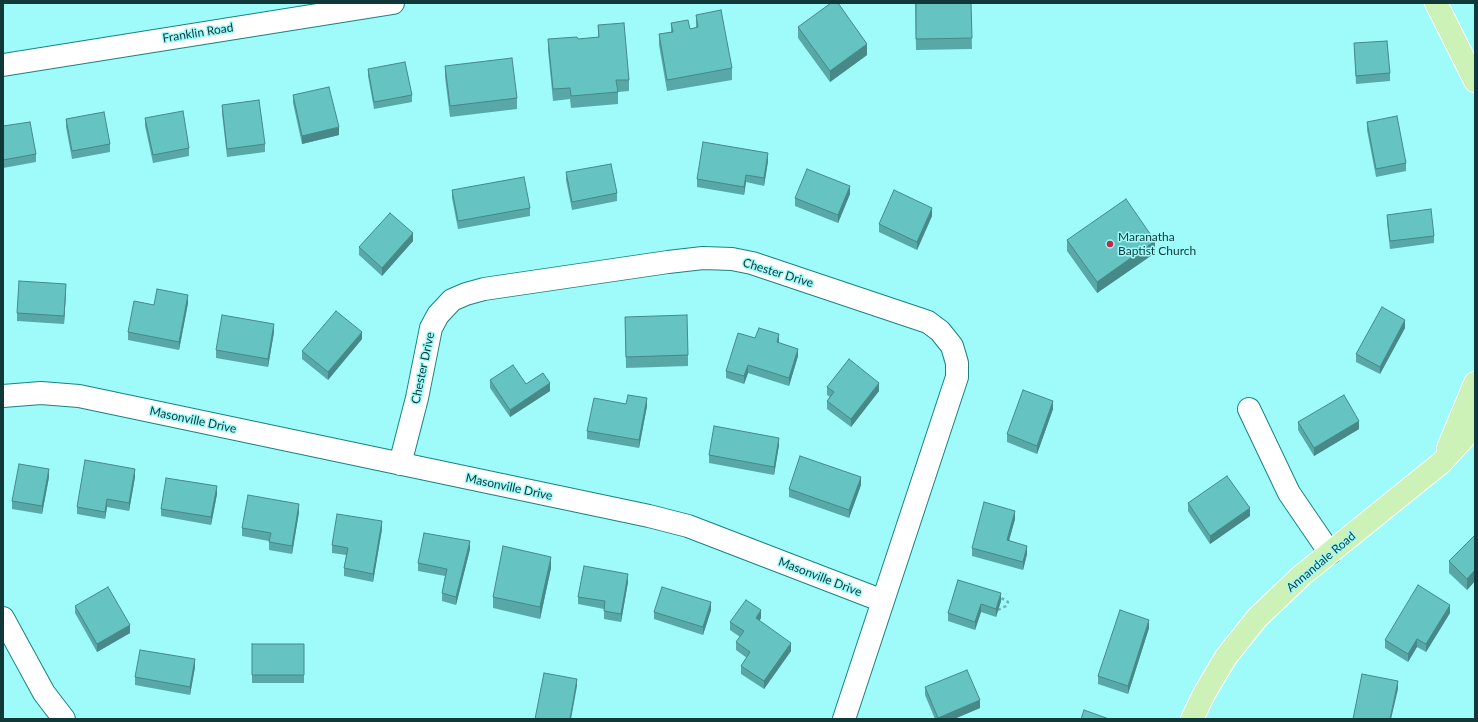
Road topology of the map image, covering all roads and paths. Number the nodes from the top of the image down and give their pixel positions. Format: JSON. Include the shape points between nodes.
{"nodes":[{"id":1,"x":393,"y":3,"type":"edge"},
{"id":2,"x":1436,"y":3,"type":"edge"},
{"id":3,"x":3,"y":65,"type":"edge"},
{"id":4,"x":1475,"y":82,"type":"edge"},
{"id":5,"x":1475,"y":383,"type":"edge"},
{"id":6,"x":3,"y":396,"type":"edge"},
{"id":7,"x":1249,"y":409,"type":"dead end"},
{"id":8,"x":1475,"y":426,"type":"edge"},
{"id":9,"x":1442,"y":463,"type":"junction"},
{"id":10,"x":400,"y":464,"type":"junction"},
{"id":11,"x":1330,"y":553,"type":"junction"},
{"id":12,"x":994,"y":594,"type":"edge"},
{"id":13,"x":883,"y":601,"type":"junction"},
{"id":14,"x":998,"y":610,"type":"edge"},
{"id":15,"x":3,"y":618,"type":"edge"},
{"id":16,"x":64,"y":719,"type":"edge"},
{"id":17,"x":844,"y":719,"type":"edge"},
{"id":18,"x":1192,"y":719,"type":"edge"}],
"edges":[{"from":1,"to":3,"type":"street","name":"Franklin Road"},
{"from":2,"to":4,"type":"main road"},
{"from":5,"to":9,"type":"main road"},
{"from":6,"to":10,"type":"street","name":"Masonville Drive","via":[[41,393],[79,396]]},
{"from":7,"to":11,"type":"street","via":[[1289,493]]},
{"from":8,"to":9,"type":"main road","name":"Annandale Road"},
{"from":9,"to":11,"type":"main road","name":"Annandale Road"},
{"from":10,"to":13,"type":"street","name":"Masonville Drive","via":[[688,526]]},
{"from":10,"to":13,"type":"street","name":"Chester Drive","via":[[431,328],[438,315],[452,300],[484,289],[668,262],[703,258],[752,263],[928,322],[940,330],[952,346],[957,364],[957,377]]},
{"from":11,"to":18,"type":"main road","name":"Annandale Road","via":[[1256,618],[1226,658]]},
{"from":12,"to":14,"type":"path","via":[[1008,602]]},
{"from":13,"to":17,"type":"street"},
{"from":15,"to":16,"type":"street","via":[[44,693]]}]}
